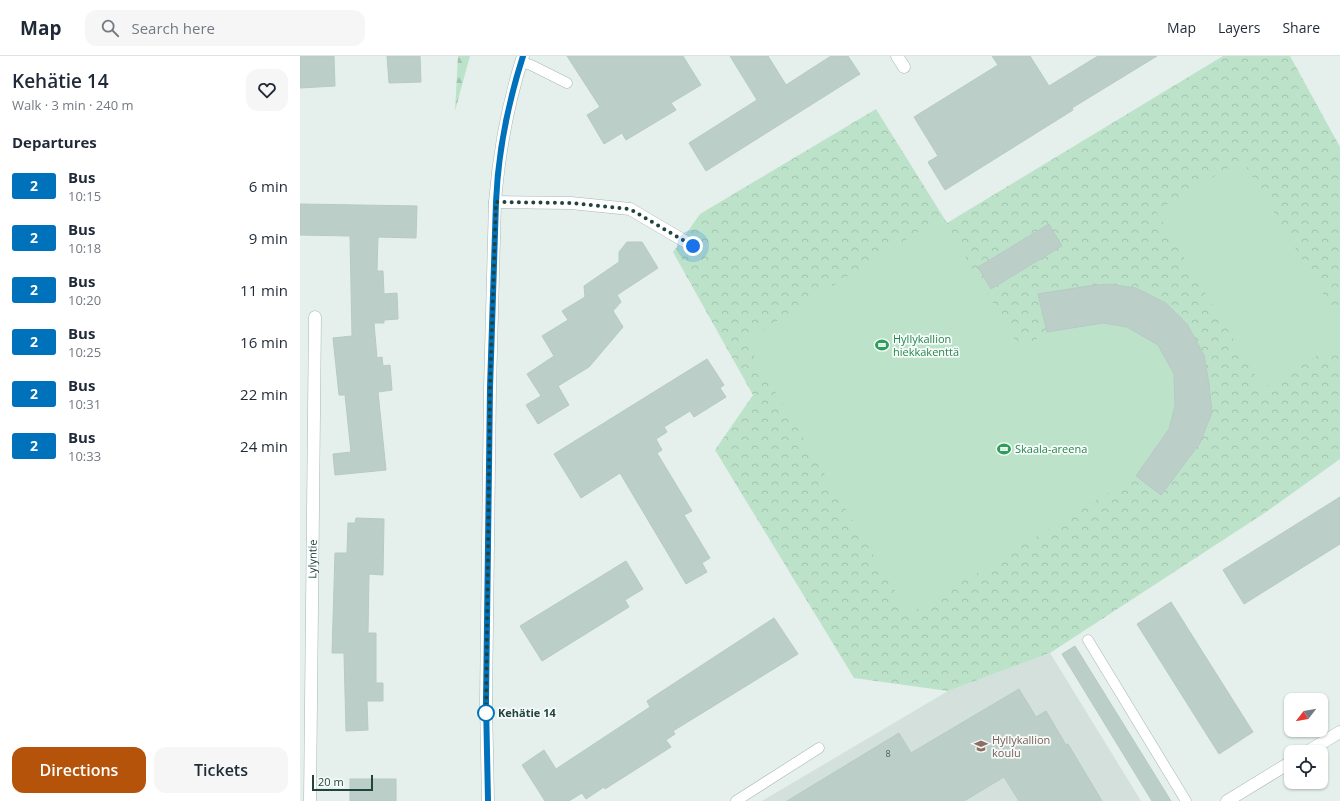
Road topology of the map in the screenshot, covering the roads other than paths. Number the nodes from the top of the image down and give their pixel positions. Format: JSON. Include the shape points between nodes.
{"nodes":[{"id":1,"x":897,"y":56,"type":"edge"},
{"id":2,"x":522,"y":59,"type":"edge"},
{"id":3,"x":904,"y":67,"type":"dead end"},
{"id":4,"x":567,"y":83,"type":"dead end"},
{"id":5,"x":496,"y":202,"type":"junction"},
{"id":6,"x":693,"y":246,"type":"dead end"},
{"id":7,"x":315,"y":318,"type":"dead end"},
{"id":8,"x":1088,"y":640,"type":"dead end"},
{"id":9,"x":1340,"y":732,"type":"edge"},
{"id":10,"x":1319,"y":745,"type":"edge"},
{"id":11,"x":819,"y":748,"type":"dead end"},
{"id":12,"x":1284,"y":766,"type":"edge"},
{"id":13,"x":1233,"y":799,"type":"edge"},
{"id":14,"x":310,"y":801,"type":"edge"},
{"id":15,"x":488,"y":801,"type":"edge"},
{"id":16,"x":736,"y":801,"type":"edge"},
{"id":17,"x":1186,"y":801,"type":"edge"}],
"edges":[{"from":1,"to":3,"type":"street"},
{"from":2,"to":4,"type":"lane"},
{"from":2,"to":5,"type":"street","via":[[511,95],[497,178]]},
{"from":5,"to":6,"type":"street","via":[[571,203],[630,209]]},
{"from":5,"to":15,"type":"street","via":[[490,388],[486,702]]},
{"from":7,"to":14,"type":"street","name":"Lylyntie"},
{"from":8,"to":17,"type":"lane"},
{"from":9,"to":10,"type":"street"},
{"from":11,"to":16,"type":"lane"},
{"from":12,"to":13,"type":"street"}]}
